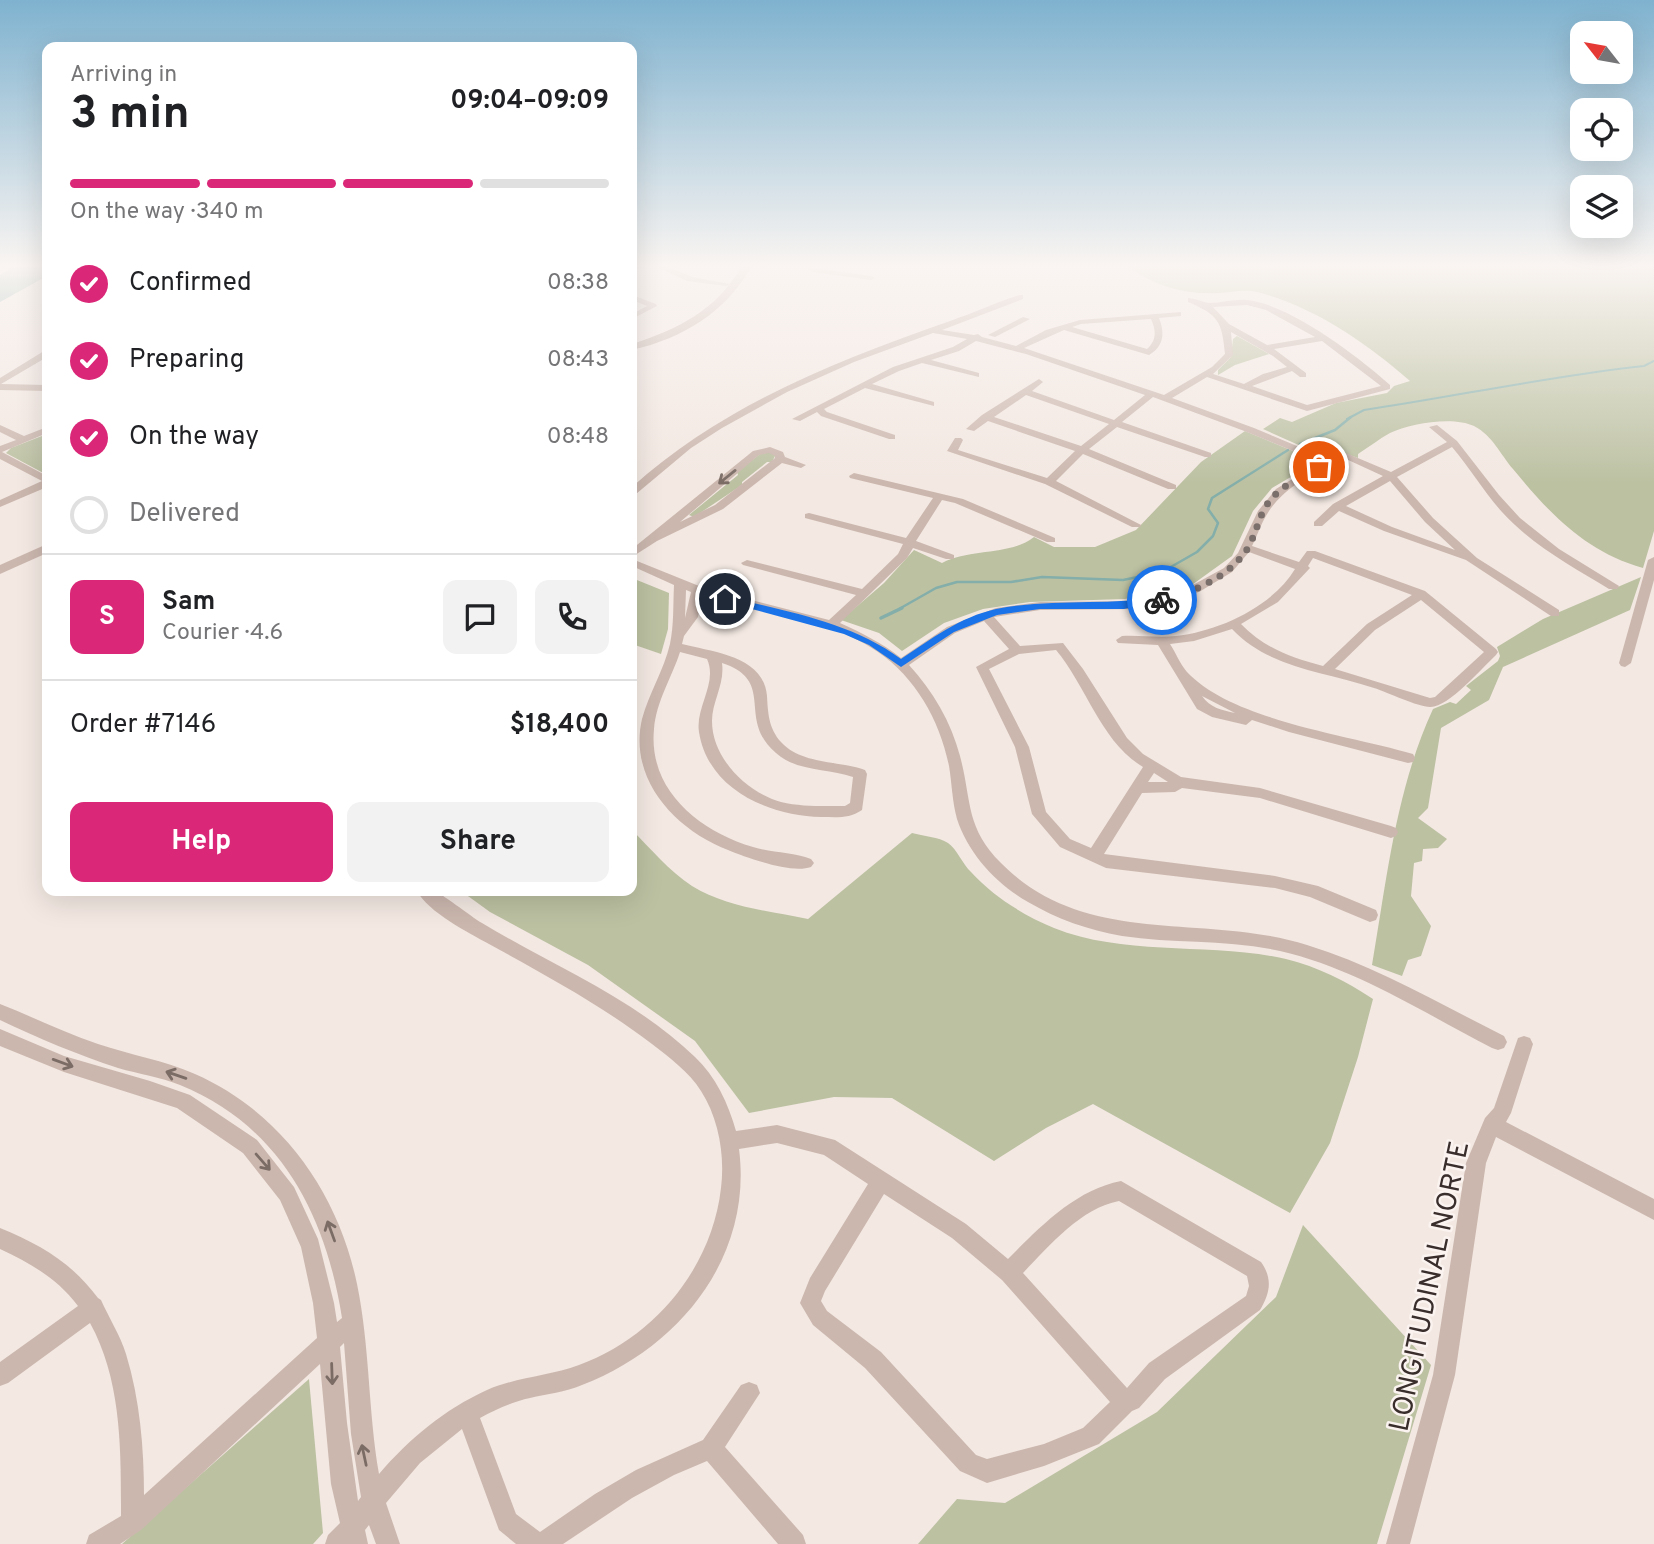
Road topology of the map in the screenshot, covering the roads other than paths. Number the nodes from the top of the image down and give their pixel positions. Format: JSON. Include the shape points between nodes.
{"nodes":[{"id":1,"x":654,"y":339,"type":"edge"},
{"id":2,"x":908,"y":339,"type":"edge"},
{"id":3,"x":978,"y":339,"type":"edge"},
{"id":4,"x":989,"y":339,"type":"edge"},
{"id":5,"x":1034,"y":339,"type":"edge"},
{"id":6,"x":1101,"y":339,"type":"edge"},
{"id":7,"x":1159,"y":339,"type":"edge"},
{"id":8,"x":1229,"y":339,"type":"edge"},
{"id":9,"x":1250,"y":339,"type":"edge"},
{"id":10,"x":1321,"y":340,"type":"joint"},
{"id":11,"x":637,"y":345,"type":"edge"},
{"id":12,"x":1266,"y":348,"type":"junction"},
{"id":13,"x":1016,"y":349,"type":"junction"},
{"id":14,"x":42,"y":356,"type":"edge"},
{"id":15,"x":921,"y":360,"type":"junction"},
{"id":16,"x":1294,"y":367,"type":"junction"},
{"id":17,"x":1206,"y":374,"type":"junction"},
{"id":18,"x":975,"y":375,"type":"dead end"},
{"id":19,"x":1303,"y":375,"type":"dead end"},
{"id":20,"x":1039,"y":382,"type":"dead end"},
{"id":21,"x":0,"y":384,"type":"edge"},
{"id":22,"x":865,"y":385,"type":"junction"},
{"id":23,"x":1244,"y":387,"type":"junction"},
{"id":24,"x":42,"y":388,"type":"edge"},
{"id":25,"x":1025,"y":392,"type":"junction"},
{"id":26,"x":1152,"y":394,"type":"junction"},
{"id":27,"x":1166,"y":398,"type":"junction"},
{"id":28,"x":932,"y":404,"type":"dead end"},
{"id":29,"x":818,"y":408,"type":"junction"},
{"id":30,"x":985,"y":418,"type":"junction"},
{"id":31,"x":797,"y":419,"type":"dead end"},
{"id":32,"x":1117,"y":422,"type":"junction"},
{"id":33,"x":1434,"y":427,"type":"dead end"},
{"id":34,"x":0,"y":428,"type":"edge"},
{"id":35,"x":971,"y":429,"type":"dead end"},
{"id":36,"x":42,"y":432,"type":"edge"},
{"id":37,"x":892,"y":437,"type":"dead end"},
{"id":38,"x":778,"y":438,"type":"dead end"},
{"id":39,"x":24,"y":440,"type":"junction"},
{"id":40,"x":958,"y":440,"type":"dead end"},
{"id":41,"x":1454,"y":443,"type":"junction"},
{"id":42,"x":763,"y":450,"type":"junction"},
{"id":43,"x":1082,"y":450,"type":"junction"},
{"id":44,"x":0,"y":453,"type":"edge"},
{"id":45,"x":1462,"y":454,"type":"junction"},
{"id":46,"x":1208,"y":455,"type":"dead end"},
{"id":47,"x":780,"y":459,"type":"junction"},
{"id":48,"x":1422,"y":459,"type":"junction"},
{"id":49,"x":1328,"y":462,"type":"junction"},
{"id":50,"x":801,"y":465,"type":"dead end"},
{"id":51,"x":1391,"y":476,"type":"junction"},
{"id":52,"x":854,"y":477,"type":"dead end"},
{"id":53,"x":42,"y":478,"type":"edge"},
{"id":54,"x":1049,"y":482,"type":"junction"},
{"id":55,"x":42,"y":483,"type":"edge"},
{"id":56,"x":1172,"y":487,"type":"dead end"},
{"id":57,"x":637,"y":488,"type":"edge"},
{"id":58,"x":940,"y":496,"type":"junction"},
{"id":59,"x":0,"y":504,"type":"edge"},
{"id":60,"x":1336,"y":506,"type":"junction"},
{"id":61,"x":808,"y":516,"type":"dead end"},
{"id":62,"x":1318,"y":523,"type":"dead end"},
{"id":63,"x":1136,"y":525,"type":"dead end"},
{"id":64,"x":42,"y":540,"type":"edge"},
{"id":65,"x":653,"y":540,"type":"junction"},
{"id":66,"x":1051,"y":540,"type":"dead end"},
{"id":67,"x":910,"y":543,"type":"junction"},
{"id":68,"x":1249,"y":545,"type":"junction"},
{"id":69,"x":42,"y":550,"type":"edge"},
{"id":70,"x":637,"y":551,"type":"edge"},
{"id":71,"x":950,"y":557,"type":"dead end"},
{"id":72,"x":0,"y":559,"type":"edge"},
{"id":73,"x":1473,"y":559,"type":"junction"},
{"id":74,"x":1654,"y":560,"type":"edge"},
{"id":75,"x":747,"y":563,"type":"dead end"},
{"id":76,"x":637,"y":564,"type":"edge"},
{"id":77,"x":1305,"y":566,"type":"junction"},
{"id":78,"x":0,"y":570,"type":"edge"},
{"id":79,"x":637,"y":572,"type":"edge"},
{"id":80,"x":680,"y":584,"type":"junction"},
{"id":81,"x":1613,"y":586,"type":"dead end"},
{"id":82,"x":697,"y":591,"type":"junction"},
{"id":83,"x":863,"y":593,"type":"junction"},
{"id":84,"x":1421,"y":594,"type":"junction"},
{"id":85,"x":1555,"y":613,"type":"dead end"},
{"id":86,"x":985,"y":615,"type":"junction"},
{"id":87,"x":1234,"y":624,"type":"junction"},
{"id":88,"x":831,"y":625,"type":"junction"},
{"id":89,"x":1122,"y":640,"type":"dead end"},
{"id":90,"x":1162,"y":641,"type":"junction"},
{"id":91,"x":676,"y":642,"type":"junction"},
{"id":92,"x":1017,"y":650,"type":"junction"},
{"id":93,"x":712,"y":656,"type":"junction"},
{"id":94,"x":1625,"y":663,"type":"dead end"},
{"id":95,"x":901,"y":664,"type":"junction"},
{"id":96,"x":1325,"y":671,"type":"junction"},
{"id":97,"x":649,"y":721,"type":"junction"},
{"id":98,"x":637,"y":727,"type":"edge"},
{"id":99,"x":1408,"y":758,"type":"dead end"},
{"id":100,"x":1150,"y":768,"type":"junction"},
{"id":101,"x":1177,"y":782,"type":"junction"},
{"id":102,"x":1137,"y":788,"type":"junction"},
{"id":103,"x":1391,"y":832,"type":"dead end"},
{"id":104,"x":1094,"y":857,"type":"junction"},
{"id":105,"x":806,"y":863,"type":"dead end"},
{"id":106,"x":432,"y":896,"type":"edge"},
{"id":107,"x":1370,"y":915,"type":"dead end"},
{"id":108,"x":0,"y":1012,"type":"edge"},
{"id":109,"x":0,"y":1037,"type":"edge"},
{"id":110,"x":1498,"y":1042,"type":"dead end"},
{"id":111,"x":1524,"y":1044,"type":"dead end"},
{"id":112,"x":1492,"y":1125,"type":"junction"},
{"id":113,"x":730,"y":1141,"type":"junction"},
{"id":114,"x":881,"y":1180,"type":"junction"},
{"id":115,"x":1654,"y":1210,"type":"edge"},
{"id":116,"x":0,"y":1238,"type":"edge"},
{"id":117,"x":1009,"y":1273,"type":"junction"},
{"id":118,"x":94,"y":1307,"type":"junction"},
{"id":119,"x":353,"y":1322,"type":"junction"},
{"id":120,"x":331,"y":1339,"type":"junction"},
{"id":121,"x":0,"y":1375,"type":"edge"},
{"id":122,"x":749,"y":1393,"type":"dead end"},
{"id":123,"x":1125,"y":1402,"type":"junction"},
{"id":124,"x":467,"y":1412,"type":"junction"},
{"id":125,"x":711,"y":1448,"type":"junction"},
{"id":126,"x":373,"y":1497,"type":"junction"},
{"id":127,"x":133,"y":1522,"type":"junction"},
{"id":128,"x":348,"y":1539,"type":"edge"},
{"id":129,"x":98,"y":1544,"type":"edge"},
{"id":130,"x":388,"y":1544,"type":"edge"},
{"id":131,"x":536,"y":1544,"type":"edge"},
{"id":132,"x":543,"y":1544,"type":"edge"},
{"id":133,"x":794,"y":1544,"type":"edge"},
{"id":134,"x":1398,"y":1544,"type":"edge"}],
"edges":[{"from":1,"to":11,"type":"street"},
{"from":2,"to":57,"type":"street","via":[[841,365],[749,410],[697,441]]},
{"from":3,"to":15,"type":"street"},
{"from":4,"to":13,"type":"street"},
{"from":5,"to":13,"type":"street"},
{"from":6,"to":7,"type":"street","via":[[1146,353]]},
{"from":8,"to":17,"type":"street","via":[[1226,359]]},
{"from":9,"to":12,"type":"street"},
{"from":10,"to":12,"type":"street"},
{"from":10,"to":23,"type":"street","via":[[1387,387],[1307,408]]},
{"from":12,"to":16,"type":"street"},
{"from":13,"to":26,"type":"street"},
{"from":14,"to":21,"type":"street"},
{"from":15,"to":18,"type":"street"},
{"from":15,"to":22,"type":"street"},
{"from":16,"to":19,"type":"street"},
{"from":16,"to":23,"type":"street"},
{"from":17,"to":23,"type":"street"},
{"from":17,"to":27,"type":"street"},
{"from":20,"to":25,"type":"street"},
{"from":21,"to":24,"type":"street"},
{"from":22,"to":28,"type":"street"},
{"from":22,"to":29,"type":"street"},
{"from":25,"to":30,"type":"street"},
{"from":25,"to":32,"type":"street"},
{"from":26,"to":27,"type":"street"},
{"from":26,"to":32,"type":"street"},
{"from":27,"to":49,"type":"street"},
{"from":29,"to":31,"type":"street"},
{"from":29,"to":37,"type":"street"},
{"from":30,"to":35,"type":"street"},
{"from":30,"to":43,"type":"street"},
{"from":32,"to":43,"type":"street"},
{"from":32,"to":46,"type":"street"},
{"from":33,"to":41,"type":"street"},
{"from":34,"to":39,"type":"street"},
{"from":36,"to":39,"type":"street"},
{"from":38,"to":42,"type":"street"},
{"from":39,"to":44,"type":"street"},
{"from":40,"to":54,"type":"street","via":[[952,451]]},
{"from":41,"to":45,"type":"street"},
{"from":41,"to":48,"type":"street"},
{"from":42,"to":47,"type":"street","via":[[778,452]]},
{"from":42,"to":65,"type":"street","one_way":true},
{"from":43,"to":54,"type":"street"},
{"from":43,"to":56,"type":"street"},
{"from":44,"to":53,"type":"street"},
{"from":45,"to":48,"type":"street"},
{"from":45,"to":81,"type":"street","via":[[1516,521]]},
{"from":47,"to":50,"type":"street"},
{"from":47,"to":65,"type":"street","via":[[719,507]]},
{"from":48,"to":51,"type":"street"},
{"from":49,"to":51,"type":"street","via":[[1346,456]]},
{"from":49,"to":68,"type":"street","via":[[1273,497],[1259,517]]},
{"from":51,"to":60,"type":"street"},
{"from":51,"to":73,"type":"street","via":[[1429,520]]},
{"from":52,"to":58,"type":"street"},
{"from":54,"to":63,"type":"street"},
{"from":55,"to":59,"type":"street"},
{"from":58,"to":66,"type":"street"},
{"from":58,"to":67,"type":"street"},
{"from":60,"to":62,"type":"street"},
{"from":60,"to":73,"type":"street"},
{"from":61,"to":67,"type":"street"},
{"from":64,"to":72,"type":"street"},
{"from":65,"to":70,"type":"street"},
{"from":67,"to":71,"type":"street"},
{"from":67,"to":83,"type":"street","via":[[893,568]]},
{"from":68,"to":77,"type":"street"},
{"from":68,"to":86,"type":"street","via":[[1218,577],[1167,599],[1124,606],[1029,607]]},
{"from":69,"to":78,"type":"street"},
{"from":73,"to":85,"type":"street"},
{"from":74,"to":94,"type":"street"},
{"from":75,"to":83,"type":"street"},
{"from":76,"to":80,"type":"street"},
{"from":77,"to":84,"type":"street","via":[[1308,555],[1319,554]]},
{"from":77,"to":87,"type":"street","via":[[1277,597]]},
{"from":79,"to":80,"type":"street"},
{"from":80,"to":82,"type":"street"},
{"from":80,"to":91,"type":"street"},
{"from":82,"to":88,"type":"street"},
{"from":82,"to":91,"type":"street","via":[[690,623]]},
{"from":83,"to":88,"type":"street"},
{"from":84,"to":96,"type":"street","via":[[1371,627]]},
{"from":84,"to":96,"type":"street","via":[[1492,652],[1440,700],[1430,703]]},
{"from":86,"to":92,"type":"street"},
{"from":86,"to":95,"type":"street","via":[[951,629]]},
{"from":87,"to":90,"type":"street"},
{"from":87,"to":96,"type":"street","via":[[1272,654]]},
{"from":88,"to":95,"type":"street","via":[[872,643]]},
{"from":89,"to":90,"type":"street"},
{"from":90,"to":99,"type":"street","via":[[1199,704],[1211,712],[1282,724]]},
{"from":91,"to":93,"type":"street"},
{"from":91,"to":97,"type":"street"},
{"from":92,"to":100,"type":"street","via":[[1059,646],[1123,742]]},
{"from":92,"to":104,"type":"street","via":[[986,663],[982,671],[1022,747],[1039,814],[1058,837]]},
{"from":93,"to":93,"type":"street","via":[[740,663],[755,674],[761,688],[763,728],[781,750],[799,762],[848,768],[860,774],[857,806],[848,812],[780,807],[746,790],[725,772],[712,751],[705,724],[718,673]]},
{"from":95,"to":110,"type":"street","via":[[925,691],[941,721],[973,838],[995,867],[1028,894],[1069,915],[1119,930],[1261,941],[1298,950],[1347,968]]},
{"from":97,"to":98,"type":"street"},
{"from":97,"to":105,"type":"street","via":[[652,771],[664,795],[683,816],[737,849]]},
{"from":100,"to":101,"type":"street"},
{"from":100,"to":102,"type":"street"},
{"from":101,"to":102,"type":"street","via":[[1166,789]]},
{"from":101,"to":103,"type":"street","via":[[1260,793]]},
{"from":102,"to":104,"type":"street"},
{"from":104,"to":107,"type":"street","via":[[1136,867],[1275,881]]},
{"from":106,"to":113,"type":"street","via":[[626,1016],[687,1061],[710,1088]]},
{"from":119,"to":108,"type":"street","one_way":true,"via":[[340,1256],[318,1200],[289,1154],[253,1118],[187,1079],[76,1045]]},
{"from":109,"to":120,"type":"street","one_way":true,"via":[[69,1066],[171,1096],[234,1133],[269,1169],[297,1213],[318,1267]]},
{"from":111,"to":112,"type":"street","name":"LONGITUDINAL NORTE","via":[[1502,1113]]},
{"from":112,"to":115,"type":"street"},
{"from":112,"to":134,"type":"street","name":"LONGITUDINAL NORTE","via":[[1471,1189],[1444,1375]]},
{"from":113,"to":114,"type":"street","via":[[761,1135],[803,1138],[828,1147]]},
{"from":113,"to":124,"type":"street","via":[[730,1200],[718,1243],[696,1285],[666,1323],[605,1365],[559,1382],[509,1392]]},
{"from":114,"to":117,"type":"street","via":[[959,1231]]},
{"from":114,"to":123,"type":"street","via":[[810,1303],[820,1318],[873,1360],[968,1463],[987,1471],[1044,1455],[1091,1436]]},
{"from":116,"to":118,"type":"street","via":[[62,1270]]},
{"from":117,"to":123,"type":"street"},
{"from":117,"to":123,"type":"street","via":[[1043,1237],[1101,1197],[1121,1191],[1254,1269],[1260,1291],[1253,1303],[1157,1371]]},
{"from":118,"to":121,"type":"street"},
{"from":118,"to":127,"type":"street","via":[[114,1347],[128,1397]]},
{"from":119,"to":120,"type":"street"},
{"from":126,"to":119,"type":"street","one_way":true,"via":[[361,1441]]},
{"from":120,"to":127,"type":"street"},
{"from":120,"to":128,"type":"street","one_way":true,"via":[[338,1464]]},
{"from":122,"to":125,"type":"street"},
{"from":124,"to":126,"type":"street","via":[[418,1448]]},
{"from":124,"to":131,"type":"street","via":[[507,1522]]},
{"from":125,"to":132,"type":"street","via":[[682,1458],[606,1499]]},
{"from":125,"to":133,"type":"street"},
{"from":126,"to":128,"type":"street"},
{"from":126,"to":130,"type":"street"},
{"from":127,"to":129,"type":"street"}]}
